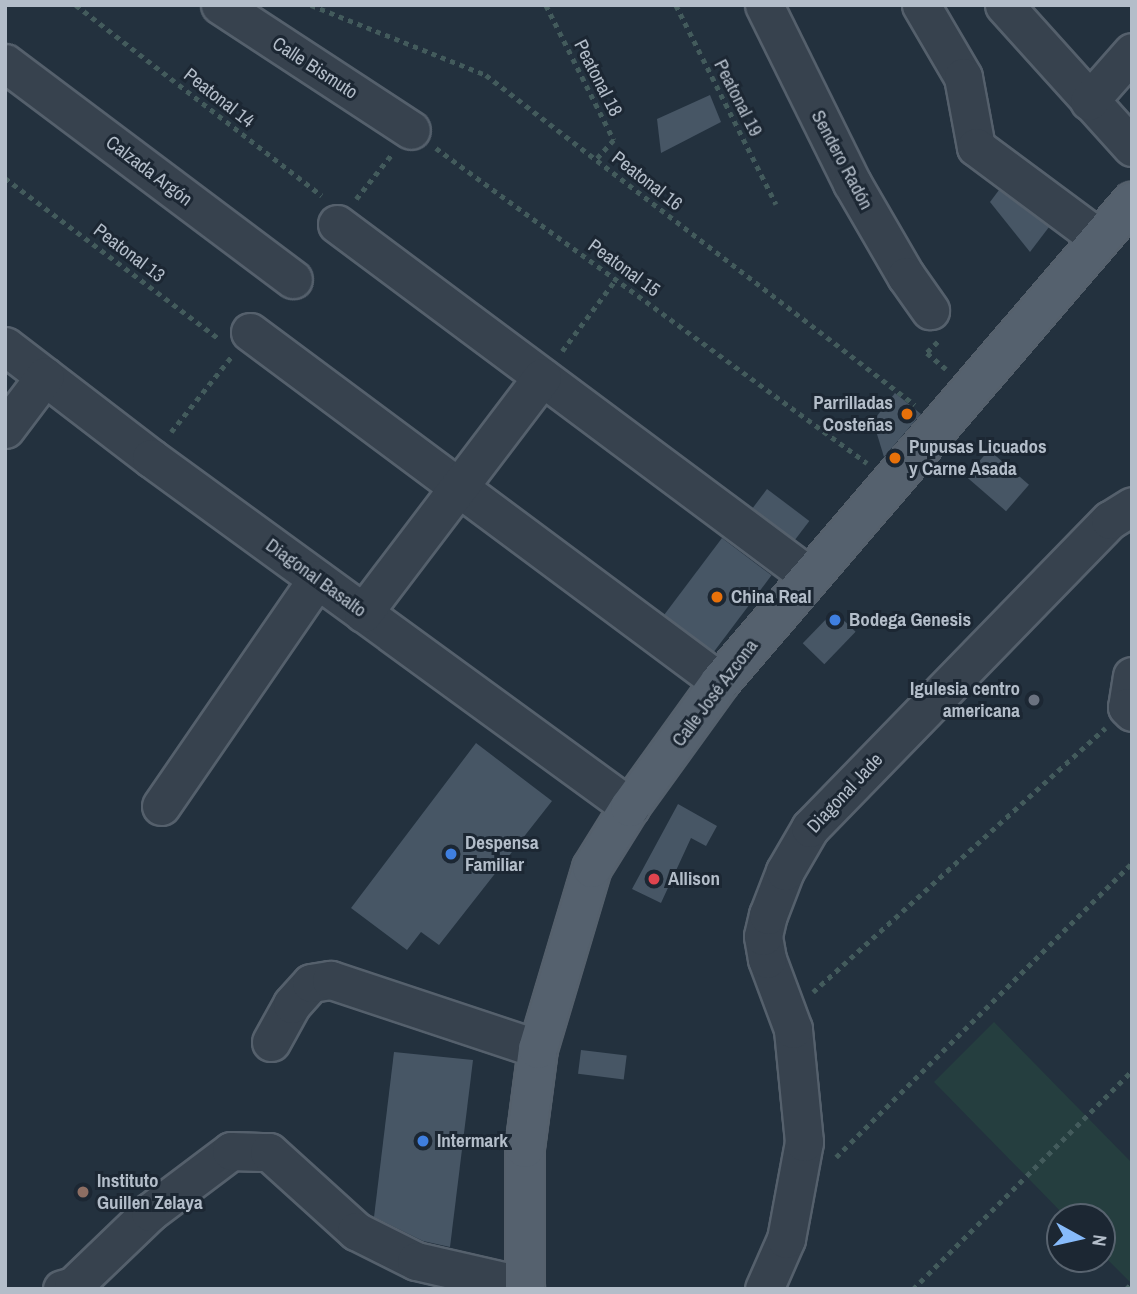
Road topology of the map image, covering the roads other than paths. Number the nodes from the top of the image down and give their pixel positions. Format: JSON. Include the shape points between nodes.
{"nodes":[{"id":1,"x":764,"y":5,"type":"edge"},
{"id":2,"x":921,"y":5,"type":"edge"},
{"id":3,"x":1004,"y":5,"type":"edge"},
{"id":4,"x":238,"y":10,"type":"edge"},
{"id":5,"x":1132,"y":52,"type":"edge"},
{"id":6,"x":5,"y":63,"type":"edge"},
{"id":7,"x":1089,"y":101,"type":"junction"},
{"id":8,"x":411,"y":130,"type":"road end"},
{"id":9,"x":1132,"y":147,"type":"edge"},
{"id":10,"x":1132,"y":202,"type":"edge"},
{"id":11,"x":330,"y":210,"type":"road end"},
{"id":12,"x":1100,"y":239,"type":"junction"},
{"id":13,"x":293,"y":279,"type":"dead end"},
{"id":14,"x":930,"y":310,"type":"dead end"},
{"id":15,"x":238,"y":337,"type":"road end"},
{"id":16,"x":5,"y":346,"type":"edge"},
{"id":17,"x":45,"y":376,"type":"junction"},
{"id":18,"x":542,"y":377,"type":"junction"},
{"id":19,"x":5,"y":429,"type":"edge"},
{"id":20,"x":458,"y":487,"type":"junction"},
{"id":21,"x":1132,"y":506,"type":"edge"},
{"id":22,"x":809,"y":576,"type":"junction"},
{"id":23,"x":317,"y":579,"type":"junction"},
{"id":24,"x":363,"y":612,"type":"junction"},
{"id":25,"x":720,"y":682,"type":"junction"},
{"id":26,"x":161,"y":806,"type":"dead end"},
{"id":27,"x":630,"y":807,"type":"junction"},
{"id":28,"x":271,"y":1042,"type":"dead end"},
{"id":29,"x":538,"y":1049,"type":"junction"},
{"id":30,"x":525,"y":1287,"type":"edge"},
{"id":31,"x":62,"y":1289,"type":"edge"},
{"id":32,"x":764,"y":1289,"type":"edge"}],
"edges":[{"from":1,"to":14,"type":"street","name":"Sendero Radón","via":[[852,183]]},
{"from":2,"to":12,"type":"street","via":[[962,77],[976,147]]},
{"from":3,"to":7,"type":"street"},
{"from":4,"to":8,"type":"street","name":"Calle Bismuto"},
{"from":5,"to":7,"type":"street"},
{"from":6,"to":13,"type":"street","name":"Calzada Argón"},
{"from":7,"to":9,"type":"street"},
{"from":10,"to":12,"type":"main road","name":"Calle José Azcona"},
{"from":11,"to":18,"type":"street"},
{"from":12,"to":22,"type":"main road","name":"Calle José Azcona"},
{"from":15,"to":20,"type":"street"},
{"from":16,"to":17,"type":"street","name":"Diagonal Basalto"},
{"from":17,"to":19,"type":"street"},
{"from":17,"to":23,"type":"street","name":"Diagonal Basalto"},
{"from":18,"to":20,"type":"street"},
{"from":18,"to":22,"type":"street"},
{"from":20,"to":24,"type":"street"},
{"from":20,"to":25,"type":"street"},
{"from":21,"to":32,"type":"street","name":"Diagonal Jade","via":[[1110,520],[810,828],[785,871],[764,936],[767,959],[793,1029],[804,1142],[786,1240]]},
{"from":22,"to":25,"type":"main road","name":"Calle José Azcona"},
{"from":23,"to":24,"type":"street","name":"Diagonal Basalto"},
{"from":23,"to":26,"type":"street"},
{"from":24,"to":27,"type":"street","name":"Diagonal Basalto"},
{"from":25,"to":27,"type":"main road","name":"Calle José Azcona"},
{"from":27,"to":29,"type":"main road","name":"Calle José Azcona","via":[[592,869]]},
{"from":28,"to":29,"type":"street","via":[[292,1004],[311,984],[331,980]]},
{"from":29,"to":30,"type":"main road","name":"Calle José Azcona","via":[[525,1148]]},
{"from":30,"to":31,"type":"street","via":[[415,1261],[356,1231],[269,1152],[231,1151],[150,1212],[74,1286]]}]}
